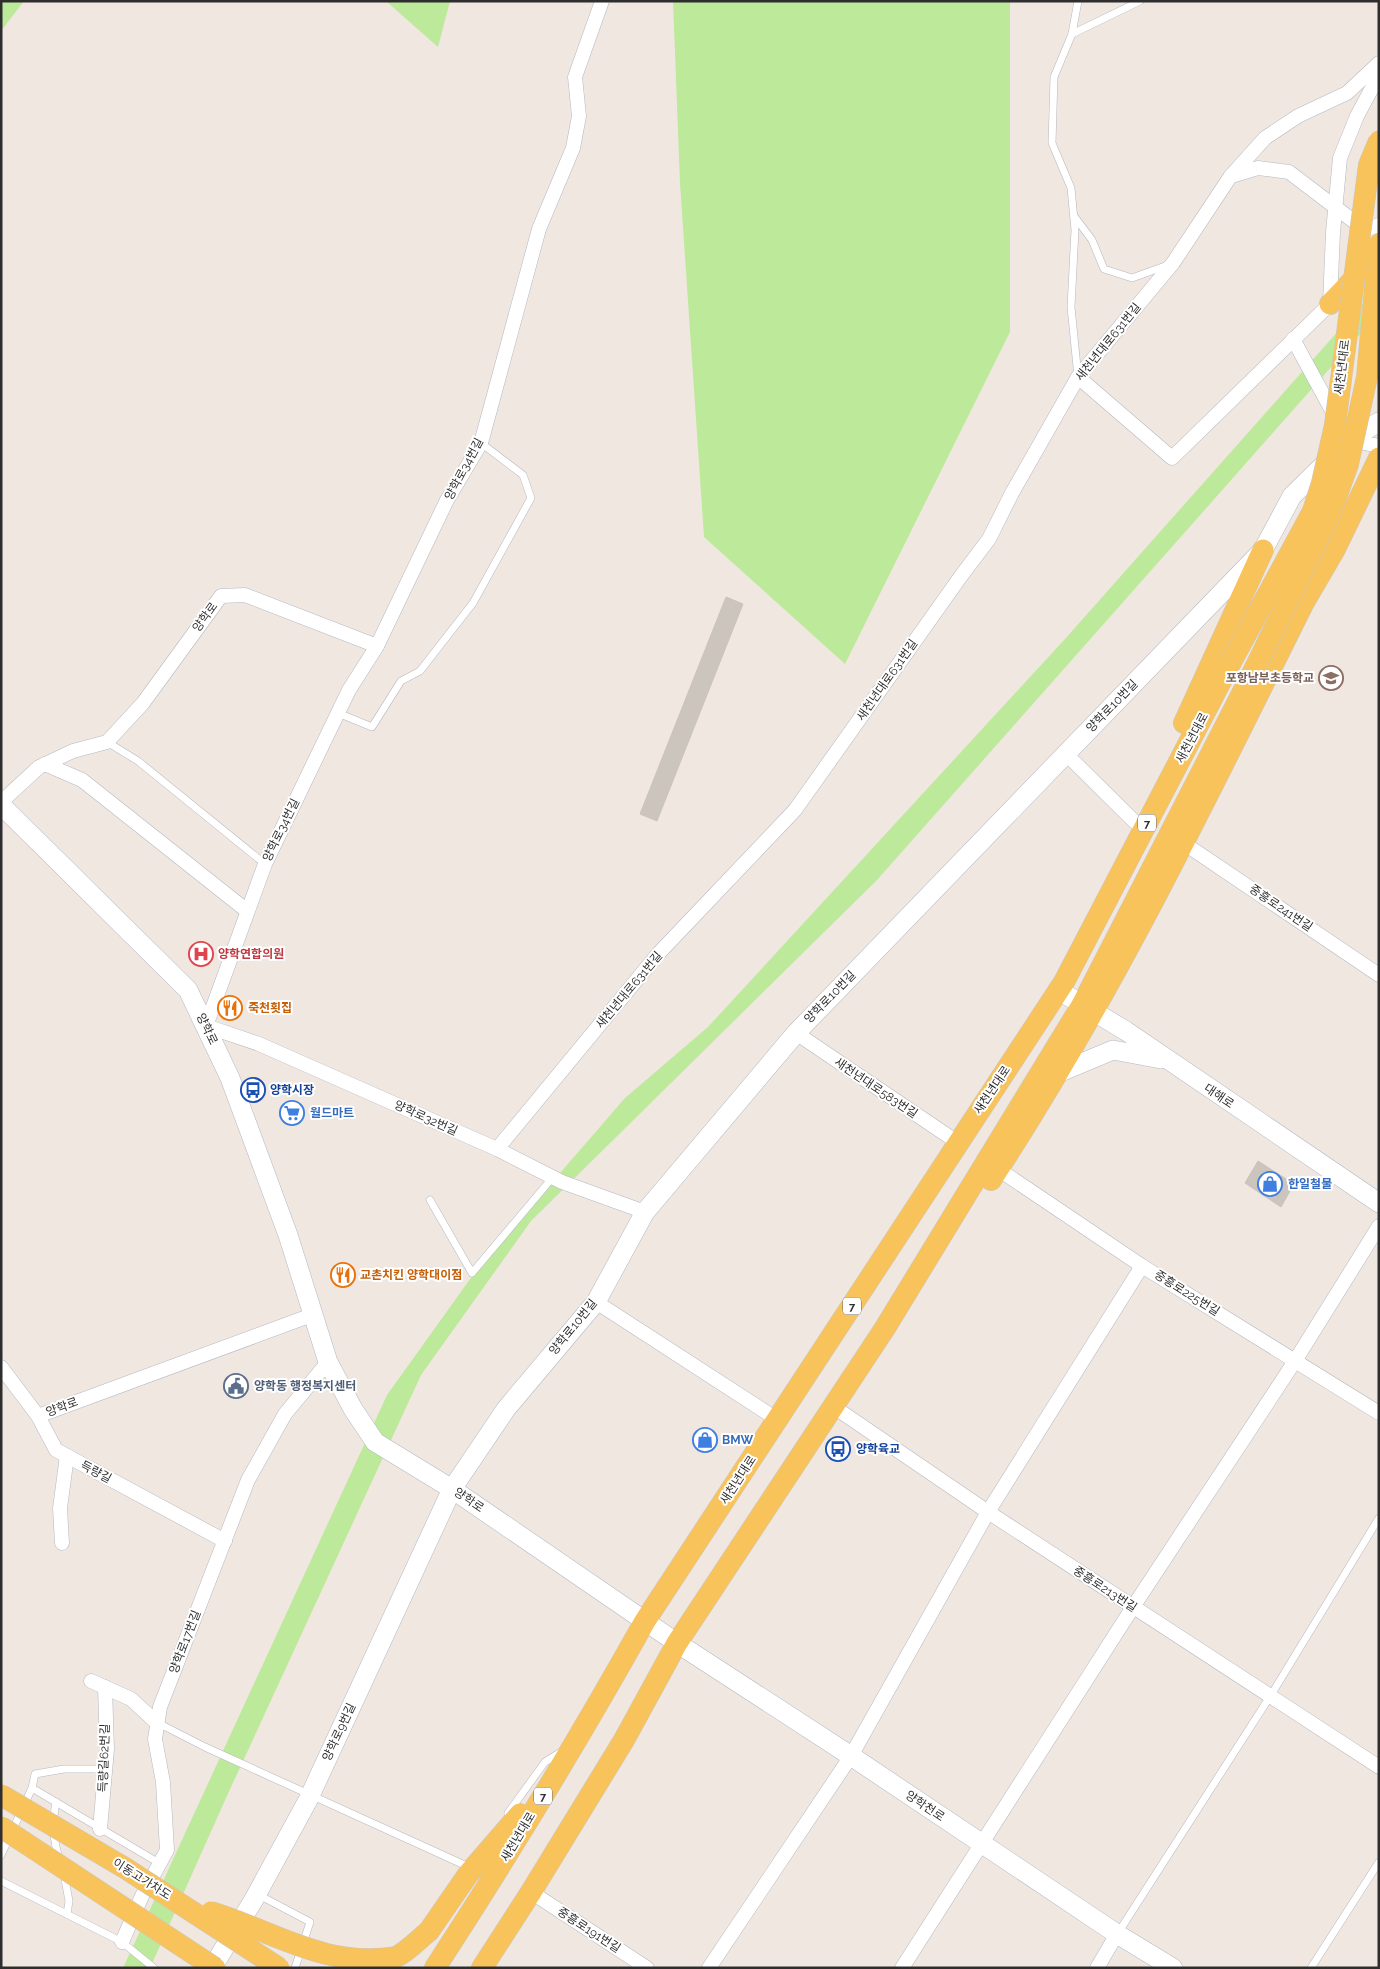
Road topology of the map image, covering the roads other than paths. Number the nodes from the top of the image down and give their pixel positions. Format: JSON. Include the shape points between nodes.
{"nodes":[{"id":1,"x":602,"y":1,"type":"edge"},
{"id":2,"x":1078,"y":1,"type":"edge"},
{"id":3,"x":1140,"y":1,"type":"edge"},
{"id":4,"x":1072,"y":34,"type":"junction"},
{"id":5,"x":1379,"y":63,"type":"edge"},
{"id":6,"x":1379,"y":75,"type":"edge"},
{"id":7,"x":1379,"y":141,"type":"edge"},
{"id":8,"x":1230,"y":177,"type":"junction"},
{"id":9,"x":1335,"y":209,"type":"junction"},
{"id":10,"x":1073,"y":216,"type":"junction"},
{"id":11,"x":1379,"y":225,"type":"edge"},
{"id":12,"x":1379,"y":246,"type":"edge"},
{"id":13,"x":1174,"y":263,"type":"junction"},
{"id":14,"x":1330,"y":304,"type":"junction"},
{"id":15,"x":1293,"y":339,"type":"junction"},
{"id":16,"x":1078,"y":377,"type":"junction"},
{"id":17,"x":1379,"y":422,"type":"edge"},
{"id":18,"x":1349,"y":440,"type":"junction"},
{"id":19,"x":481,"y":443,"type":"junction"},
{"id":20,"x":1379,"y":446,"type":"edge"},
{"id":21,"x":1379,"y":458,"type":"edge"},
{"id":22,"x":1276,"y":526,"type":"junction"},
{"id":23,"x":1343,"y":533,"type":"junction"},
{"id":24,"x":1263,"y":550,"type":"junction"},
{"id":25,"x":377,"y":646,"type":"junction"},
{"id":26,"x":338,"y":713,"type":"junction"},
{"id":27,"x":107,"y":742,"type":"junction"},
{"id":28,"x":1066,"y":754,"type":"junction"},
{"id":29,"x":46,"y":764,"type":"junction"},
{"id":30,"x":1,"y":803,"type":"edge"},
{"id":31,"x":1134,"y":822,"type":"junction"},
{"id":32,"x":1182,"y":842,"type":"junction"},
{"id":33,"x":264,"y":864,"type":"junction"},
{"id":34,"x":246,"y":910,"type":"junction"},
{"id":35,"x":1379,"y":975,"type":"edge"},
{"id":36,"x":1061,"y":986,"type":"junction"},
{"id":37,"x":1088,"y":1008,"type":"junction"},
{"id":38,"x":206,"y":1026,"type":"junction"},
{"id":39,"x":796,"y":1033,"type":"junction"},
{"id":40,"x":1166,"y":1060,"type":"junction"},
{"id":41,"x":1058,"y":1073,"type":"junction"},
{"id":42,"x":957,"y":1142,"type":"junction"},
{"id":43,"x":497,"y":1149,"type":"junction"},
{"id":44,"x":998,"y":1169,"type":"junction"},
{"id":45,"x":553,"y":1178,"type":"junction"},
{"id":46,"x":430,"y":1200,"type":"dead end"},
{"id":47,"x":1379,"y":1203,"type":"edge"},
{"id":48,"x":645,"y":1212,"type":"junction"},
{"id":49,"x":957,"y":1212,"type":"junction"},
{"id":50,"x":1379,"y":1226,"type":"edge"},
{"id":51,"x":1142,"y":1266,"type":"junction"},
{"id":52,"x":596,"y":1302,"type":"junction"},
{"id":53,"x":312,"y":1315,"type":"junction"},
{"id":54,"x":1295,"y":1361,"type":"junction"},
{"id":55,"x":328,"y":1362,"type":"junction"},
{"id":56,"x":1,"y":1367,"type":"edge"},
{"id":57,"x":834,"y":1406,"type":"junction"},
{"id":58,"x":1379,"y":1413,"type":"edge"},
{"id":59,"x":38,"y":1416,"type":"junction"},
{"id":60,"x":778,"y":1420,"type":"junction"},
{"id":61,"x":67,"y":1456,"type":"junction"},
{"id":62,"x":452,"y":1489,"type":"junction"},
{"id":63,"x":988,"y":1512,"type":"junction"},
{"id":64,"x":1379,"y":1518,"type":"edge"},
{"id":65,"x":225,"y":1541,"type":"junction"},
{"id":66,"x":62,"y":1543,"type":"dead end"},
{"id":67,"x":1133,"y":1607,"type":"junction"},
{"id":68,"x":645,"y":1621,"type":"junction"},
{"id":69,"x":677,"y":1644,"type":"junction"},
{"id":70,"x":91,"y":1681,"type":"dead end"},
{"id":71,"x":105,"y":1687,"type":"junction"},
{"id":72,"x":1271,"y":1695,"type":"junction"},
{"id":73,"x":156,"y":1722,"type":"junction"},
{"id":74,"x":576,"y":1743,"type":"junction"},
{"id":75,"x":851,"y":1756,"type":"junction"},
{"id":76,"x":1379,"y":1767,"type":"edge"},
{"id":77,"x":105,"y":1769,"type":"junction"},
{"id":78,"x":32,"y":1788,"type":"junction"},
{"id":79,"x":310,"y":1794,"type":"junction"},
{"id":80,"x":1,"y":1795,"type":"edge"},
{"id":81,"x":56,"y":1802,"type":"junction"},
{"id":82,"x":504,"y":1818,"type":"dead end"},
{"id":83,"x":498,"y":1826,"type":"dead end"},
{"id":84,"x":1,"y":1827,"type":"edge"},
{"id":85,"x":100,"y":1829,"type":"junction"},
{"id":86,"x":982,"y":1844,"type":"junction"},
{"id":87,"x":1,"y":1855,"type":"edge"},
{"id":88,"x":1379,"y":1862,"type":"edge"},
{"id":89,"x":159,"y":1863,"type":"junction"},
{"id":90,"x":469,"y":1867,"type":"junction"},
{"id":91,"x":1,"y":1882,"type":"edge"},
{"id":92,"x":531,"y":1892,"type":"junction"},
{"id":93,"x":257,"y":1894,"type":"junction"},
{"id":94,"x":173,"y":1899,"type":"junction"},
{"id":95,"x":67,"y":1914,"type":"junction"},
{"id":96,"x":1118,"y":1934,"type":"junction"},
{"id":97,"x":122,"y":1942,"type":"junction"},
{"id":98,"x":154,"y":1968,"type":"edge"},
{"id":99,"x":213,"y":1968,"type":"edge"},
{"id":100,"x":279,"y":1968,"type":"edge"},
{"id":101,"x":295,"y":1968,"type":"edge"},
{"id":102,"x":398,"y":1968,"type":"edge"},
{"id":103,"x":435,"y":1968,"type":"edge"},
{"id":104,"x":482,"y":1968,"type":"edge"},
{"id":105,"x":647,"y":1968,"type":"edge"},
{"id":106,"x":710,"y":1968,"type":"edge"},
{"id":107,"x":902,"y":1968,"type":"edge"},
{"id":108,"x":1097,"y":1968,"type":"edge"},
{"id":109,"x":1173,"y":1968,"type":"edge"},
{"id":110,"x":1311,"y":1968,"type":"edge"}],
"edges":[{"from":1,"to":19,"type":"street","name":"양학로34번길","via":[[575,77],[579,116],[573,148],[539,229]]},
{"from":2,"to":4,"type":"lane"},
{"from":3,"to":4,"type":"lane"},
{"from":4,"to":10,"type":"lane","via":[[1054,76],[1052,143],[1071,188]]},
{"from":5,"to":8,"type":"street","name":"새천년대로631번길","via":[[1347,93],[1298,116],[1264,138]]},
{"from":6,"to":9,"type":"street","via":[[1340,158]]},
{"from":7,"to":36,"type":"main road","name":"새천년대로","number":"7","bridge":true,"via":[[1369,165],[1335,425],[1313,511]]},
{"from":8,"to":9,"type":"street","via":[[1258,168],[1289,172]]},
{"from":8,"to":13,"type":"street","name":"새천년대로631번길"},
{"from":9,"to":11,"type":"street","via":[[1360,226],[1370,228]]},
{"from":9,"to":14,"type":"street"},
{"from":10,"to":13,"type":"lane","via":[[1092,240],[1104,269],[1132,278]]},
{"from":10,"to":16,"type":"lane","via":[[1071,308]]},
{"from":12,"to":14,"type":"main road","via":[[1371,261]]},
{"from":12,"to":37,"type":"main road","name":"새천년대로","bridge":true,"via":[[1367,377],[1348,464],[1329,517]]},
{"from":13,"to":16,"type":"street","name":"새천년대로631번길"},
{"from":14,"to":15,"type":"street"},
{"from":15,"to":16,"type":"street","via":[[1172,458]]},
{"from":15,"to":18,"type":"street"},
{"from":16,"to":43,"type":"street","name":"새천년대로631번길","via":[[989,540],[795,810],[658,954]]},
{"from":17,"to":18,"type":"main road","name":"양학로10번길"},
{"from":18,"to":20,"type":"street"},
{"from":18,"to":22,"type":"main road","name":"양학로10번길","via":[[1292,496]]},
{"from":19,"to":25,"type":"street","name":"양학로34번길","via":[[447,500]]},
{"from":19,"to":26,"type":"lane","via":[[523,475],[531,498],[473,603],[420,671],[400,681],[372,726]]},
{"from":21,"to":23,"type":"main road"},
{"from":22,"to":23,"type":"main road","via":[[1299,519]]},
{"from":22,"to":24,"type":"main road","name":"양학로10번길"},
{"from":23,"to":32,"type":"main road","via":[[1303,604]]},
{"from":24,"to":28,"type":"main road","name":"양학로10번길"},
{"from":24,"to":31,"type":"main road","via":[[1166,762]]},
{"from":25,"to":26,"type":"street","name":"양학로34번길"},
{"from":25,"to":27,"type":"street","name":"양학로","via":[[246,595],[221,596],[143,702]]},
{"from":26,"to":33,"type":"street","name":"양학로34번길"},
{"from":27,"to":29,"type":"street","name":"양학로","via":[[72,750]]},
{"from":27,"to":33,"type":"lane","via":[[138,761]]},
{"from":28,"to":31,"type":"street"},
{"from":28,"to":39,"type":"main road","name":"양학로10번길"},
{"from":29,"to":30,"type":"street","name":"양학로"},
{"from":29,"to":34,"type":"street","via":[[82,780]]},
{"from":30,"to":38,"type":"main road","name":"양학로","via":[[188,990]]},
{"from":31,"to":36,"type":"main road","via":[[1065,956]]},
{"from":32,"to":35,"type":"street","name":"중흥로241번길"},
{"from":32,"to":37,"type":"main road"},
{"from":33,"to":34,"type":"street","name":"양학로34번길"},
{"from":34,"to":38,"type":"street","name":"양학로34번길"},
{"from":36,"to":37,"type":"main road","name":"대해로"},
{"from":36,"to":42,"type":"main road","name":"새천년대로","number":"7"},
{"from":37,"to":40,"type":"main road","name":"대해로"},
{"from":37,"to":41,"type":"main road"},
{"from":37,"to":49,"type":"main road","name":"새천년대로","via":[[986,1161]]},
{"from":38,"to":43,"type":"street","name":"양학로32번길","via":[[259,1044]]},
{"from":38,"to":53,"type":"main road","name":"양학로","via":[[230,1078],[288,1235]]},
{"from":39,"to":42,"type":"street","name":"새천년대로583번길"},
{"from":39,"to":48,"type":"main road","name":"양학로10번길"},
{"from":40,"to":41,"type":"main road","via":[[1113,1050]]},
{"from":40,"to":47,"type":"main road","name":"대해로"},
{"from":41,"to":44,"type":"main road"},
{"from":42,"to":60,"type":"main road","name":"새천년대로","number":"7","via":[[915,1212]]},
{"from":43,"to":45,"type":"street","name":"양학로32번길"},
{"from":44,"to":49,"type":"main road","via":[[982,1193]]},
{"from":44,"to":51,"type":"street","name":"중흥로225번길"},
{"from":45,"to":46,"type":"lane","via":[[472,1273]]},
{"from":45,"to":48,"type":"street","name":"양학로32번길"},
{"from":48,"to":52,"type":"main road","name":"양학로10번길"},
{"from":49,"to":57,"type":"main road","name":"새천년대로"},
{"from":50,"to":54,"type":"street"},
{"from":51,"to":54,"type":"street","name":"중흥로225번길"},
{"from":51,"to":63,"type":"street"},
{"from":52,"to":60,"type":"street"},
{"from":52,"to":62,"type":"main road","name":"양학로10번길","via":[[506,1409]]},
{"from":53,"to":55,"type":"main road","name":"양학로"},
{"from":53,"to":59,"type":"street","name":"양학로"},
{"from":54,"to":58,"type":"street","name":"중흥로225번길"},
{"from":54,"to":67,"type":"street"},
{"from":55,"to":62,"type":"main road","name":"양학로","via":[[375,1442]]},
{"from":55,"to":65,"type":"street","name":"양학로17번길","via":[[285,1414],[248,1480]]},
{"from":56,"to":59,"type":"street","name":"득량길"},
{"from":57,"to":63,"type":"street","name":"중흥로213번길"},
{"from":57,"to":69,"type":"main road","name":"새천년대로"},
{"from":59,"to":61,"type":"street","name":"득량길","via":[[56,1450]]},
{"from":60,"to":68,"type":"main road","name":"새천년대로","number":"7"},
{"from":61,"to":65,"type":"street","name":"득량길"},
{"from":61,"to":66,"type":"street","via":[[60,1508]]},
{"from":62,"to":68,"type":"main road","name":"양학로"},
{"from":62,"to":79,"type":"main road","name":"양학로9번길"},
{"from":63,"to":67,"type":"street","name":"중흥로213번길"},
{"from":63,"to":75,"type":"street"},
{"from":64,"to":72,"type":"lane"},
{"from":65,"to":73,"type":"street","name":"양학로17번길"},
{"from":67,"to":72,"type":"street","name":"중흥로213번길"},
{"from":67,"to":86,"type":"street"},
{"from":68,"to":69,"type":"main road","name":"양학로"},
{"from":68,"to":74,"type":"main road","name":"새천년대로","number":"7"},
{"from":69,"to":75,"type":"main road","name":"양학천로"},
{"from":69,"to":92,"type":"main road","name":"새천년대로","via":[[624,1740]]},
{"from":70,"to":71,"type":"street"},
{"from":71,"to":73,"type":"street","via":[[131,1699]]},
{"from":71,"to":77,"type":"street","name":"득량길62번길"},
{"from":72,"to":76,"type":"street","name":"중흥로213번길"},
{"from":72,"to":96,"type":"lane"},
{"from":73,"to":79,"type":"lane"},
{"from":73,"to":89,"type":"street","name":"양학로17번길","via":[[167,1850]]},
{"from":74,"to":82,"type":"lane","via":[[545,1762]]},
{"from":74,"to":94,"type":"main road","bridge":true,"via":[[546,1784],[469,1873],[429,1931],[396,1956],[363,1965],[328,1963],[294,1951],[222,1916]]},
{"from":74,"to":103,"type":"main road","name":"새천년대로","number":"7"},
{"from":75,"to":86,"type":"main road","name":"양학천로"},
{"from":75,"to":106,"type":"street"},
{"from":77,"to":78,"type":"lane","via":[[64,1769],[35,1774]]},
{"from":77,"to":85,"type":"street","name":"득량길62번길"},
{"from":78,"to":81,"type":"lane"},
{"from":78,"to":87,"type":"lane"},
{"from":79,"to":90,"type":"lane"},
{"from":79,"to":93,"type":"main road","name":"양학로9번길"},
{"from":80,"to":94,"type":"main road","name":"이동고가차도","bridge":true},
{"from":81,"to":85,"type":"lane"},
{"from":81,"to":95,"type":"lane","via":[[53,1838],[69,1901]]},
{"from":83,"to":90,"type":"lane"},
{"from":84,"to":99,"type":"main road","bridge":true},
{"from":85,"to":89,"type":"lane"},
{"from":86,"to":96,"type":"main road","name":"양학천로"},
{"from":86,"to":107,"type":"street"},
{"from":88,"to":110,"type":"lane"},
{"from":89,"to":97,"type":"street","name":"양학로17번길"},
{"from":90,"to":102,"type":"lane"},
{"from":91,"to":95,"type":"lane"},
{"from":92,"to":104,"type":"main road","name":"새천년대로"},
{"from":92,"to":105,"type":"street","name":"중흥로191번길"},
{"from":93,"to":99,"type":"main road","name":"양학로9번길"},
{"from":93,"to":101,"type":"lane","via":[[310,1922]]},
{"from":94,"to":100,"type":"main road","name":"이동고가차도","bridge":true},
{"from":95,"to":97,"type":"lane"},
{"from":96,"to":108,"type":"street"},
{"from":96,"to":109,"type":"main road","name":"양학천로"},
{"from":97,"to":98,"type":"lane"}]}
